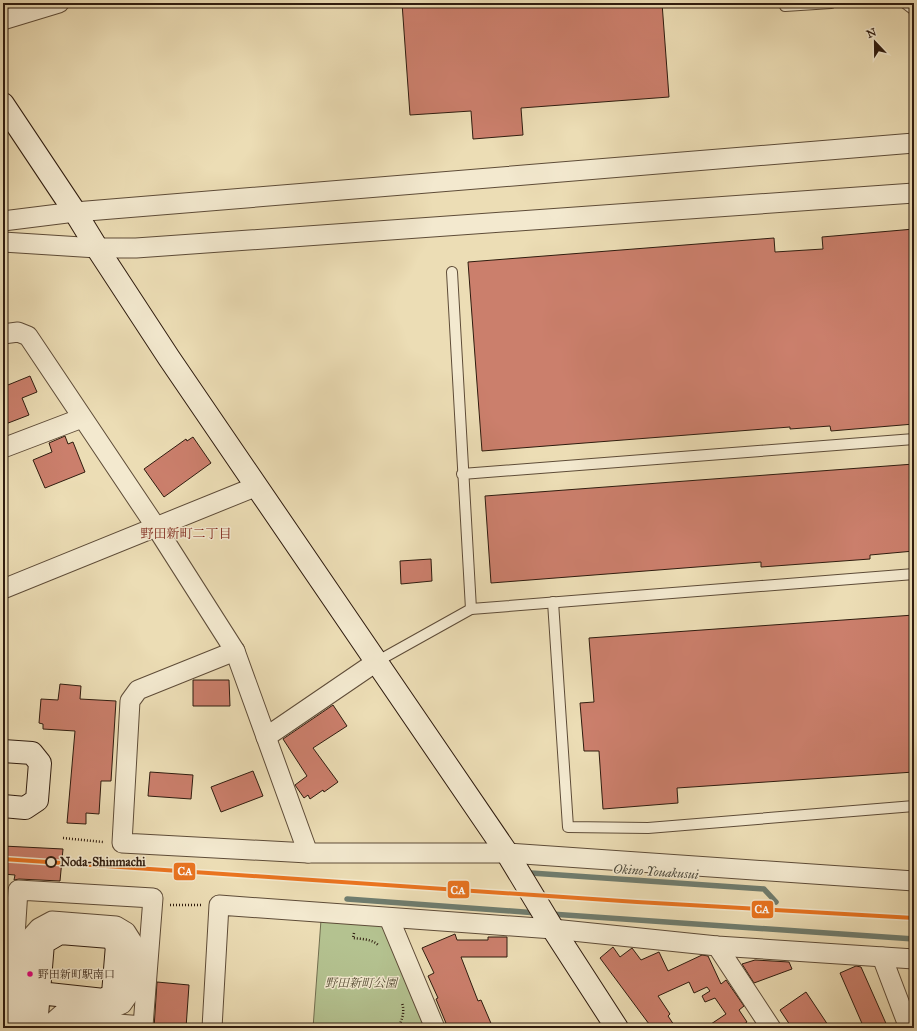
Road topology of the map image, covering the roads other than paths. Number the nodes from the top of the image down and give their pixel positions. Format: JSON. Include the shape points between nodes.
{"nodes":[{"id":1,"x":59,"y":3,"type":"edge"},
{"id":2,"x":784,"y":3,"type":"edge"},
{"id":3,"x":831,"y":3,"type":"edge"},
{"id":4,"x":905,"y":3,"type":"edge"},
{"id":5,"x":914,"y":10,"type":"edge"},
{"id":6,"x":3,"y":20,"type":"edge"},
{"id":7,"x":3,"y":104,"type":"edge"},
{"id":8,"x":914,"y":143,"type":"edge"},
{"id":9,"x":914,"y":193,"type":"edge"},
{"id":10,"x":75,"y":212,"type":"junction"},
{"id":11,"x":3,"y":221,"type":"edge"},
{"id":12,"x":3,"y":242,"type":"edge"},
{"id":13,"x":97,"y":248,"type":"junction"},
{"id":14,"x":452,"y":272,"type":"dead end"},
{"id":15,"x":3,"y":334,"type":"edge"},
{"id":16,"x":82,"y":418,"type":"junction"},
{"id":17,"x":914,"y":439,"type":"edge"},
{"id":18,"x":3,"y":448,"type":"edge"},
{"id":19,"x":462,"y":474,"type":"junction"},
{"id":20,"x":257,"y":486,"type":"junction"},
{"id":21,"x":156,"y":527,"type":"junction"},
{"id":22,"x":914,"y":574,"type":"edge"},
{"id":23,"x":3,"y":590,"type":"edge"},
{"id":24,"x":553,"y":602,"type":"junction"},
{"id":25,"x":471,"y":609,"type":"junction"},
{"id":26,"x":235,"y":651,"type":"junction"},
{"id":27,"x":376,"y":662,"type":"junction"},
{"id":28,"x":266,"y":737,"type":"junction"},
{"id":29,"x":3,"y":751,"type":"edge"},
{"id":30,"x":3,"y":806,"type":"edge"},
{"id":31,"x":914,"y":806,"type":"edge"},
{"id":32,"x":308,"y":853,"type":"junction"},
{"id":33,"x":507,"y":853,"type":"junction"},
{"id":34,"x":914,"y":881,"type":"edge"},
{"id":35,"x":389,"y":918,"type":"junction"},
{"id":36,"x":553,"y":929,"type":"junction"},
{"id":37,"x":717,"y":946,"type":"junction"},
{"id":38,"x":882,"y":957,"type":"junction"},
{"id":39,"x":914,"y":959,"type":"edge"},
{"id":40,"x":39,"y":993,"type":"dead end"},
{"id":41,"x":9,"y":1028,"type":"edge"},
{"id":42,"x":24,"y":1028,"type":"edge"},
{"id":43,"x":36,"y":1028,"type":"edge"},
{"id":44,"x":49,"y":1028,"type":"edge"},
{"id":45,"x":72,"y":1028,"type":"edge"},
{"id":46,"x":212,"y":1028,"type":"edge"},
{"id":47,"x":435,"y":1028,"type":"edge"},
{"id":48,"x":617,"y":1028,"type":"edge"},
{"id":49,"x":771,"y":1028,"type":"edge"},
{"id":50,"x":909,"y":1028,"type":"edge"}],
"edges":[{"from":1,"to":6,"type":"street"},
{"from":2,"to":3,"type":"lane","via":[[785,6]]},
{"from":4,"to":5,"type":"lane"},
{"from":7,"to":10,"type":"street"},
{"from":8,"to":10,"type":"street"},
{"from":9,"to":13,"type":"street","via":[[136,248]]},
{"from":10,"to":11,"type":"street"},
{"from":10,"to":13,"type":"street"},
{"from":12,"to":13,"type":"street"},
{"from":13,"to":20,"type":"street"},
{"from":14,"to":19,"type":"lane"},
{"from":15,"to":16,"type":"street","via":[[18,332],[28,336]]},
{"from":16,"to":18,"type":"street"},
{"from":16,"to":21,"type":"street"},
{"from":17,"to":19,"type":"lane"},
{"from":19,"to":25,"type":"lane"},
{"from":20,"to":21,"type":"street"},
{"from":20,"to":27,"type":"street"},
{"from":21,"to":23,"type":"street"},
{"from":21,"to":26,"type":"street"},
{"from":22,"to":24,"type":"lane"},
{"from":24,"to":25,"type":"lane"},
{"from":24,"to":31,"type":"lane","via":[[568,827],[648,828]]},
{"from":25,"to":27,"type":"lane"},
{"from":26,"to":28,"type":"street"},
{"from":26,"to":32,"type":"street","via":[[138,690],[130,701],[122,843]]},
{"from":27,"to":28,"type":"street"},
{"from":27,"to":33,"type":"street"},
{"from":28,"to":32,"type":"street"},
{"from":29,"to":30,"type":"street","via":[[32,753],[40,763],[37,800],[25,808]]},
{"from":32,"to":33,"type":"street"},
{"from":33,"to":34,"type":"street"},
{"from":33,"to":36,"type":"street"},
{"from":35,"to":36,"type":"street"},
{"from":35,"to":46,"type":"street","via":[[219,905]]},
{"from":35,"to":47,"type":"street"},
{"from":36,"to":37,"type":"street"},
{"from":36,"to":48,"type":"street"},
{"from":37,"to":38,"type":"street"},
{"from":37,"to":49,"type":"street"},
{"from":38,"to":39,"type":"street"},
{"from":38,"to":50,"type":"street"},
{"from":40,"to":43,"type":"street"},
{"from":41,"to":45,"type":"street","via":[[18,890],[153,898],[143,1026],[80,1021]]},
{"from":42,"to":44,"type":"street","via":[[31,937],[40,928],[52,921],[116,926],[126,932],[133,943],[129,994],[122,1004],[106,1011],[75,1008],[63,1013]]}]}
